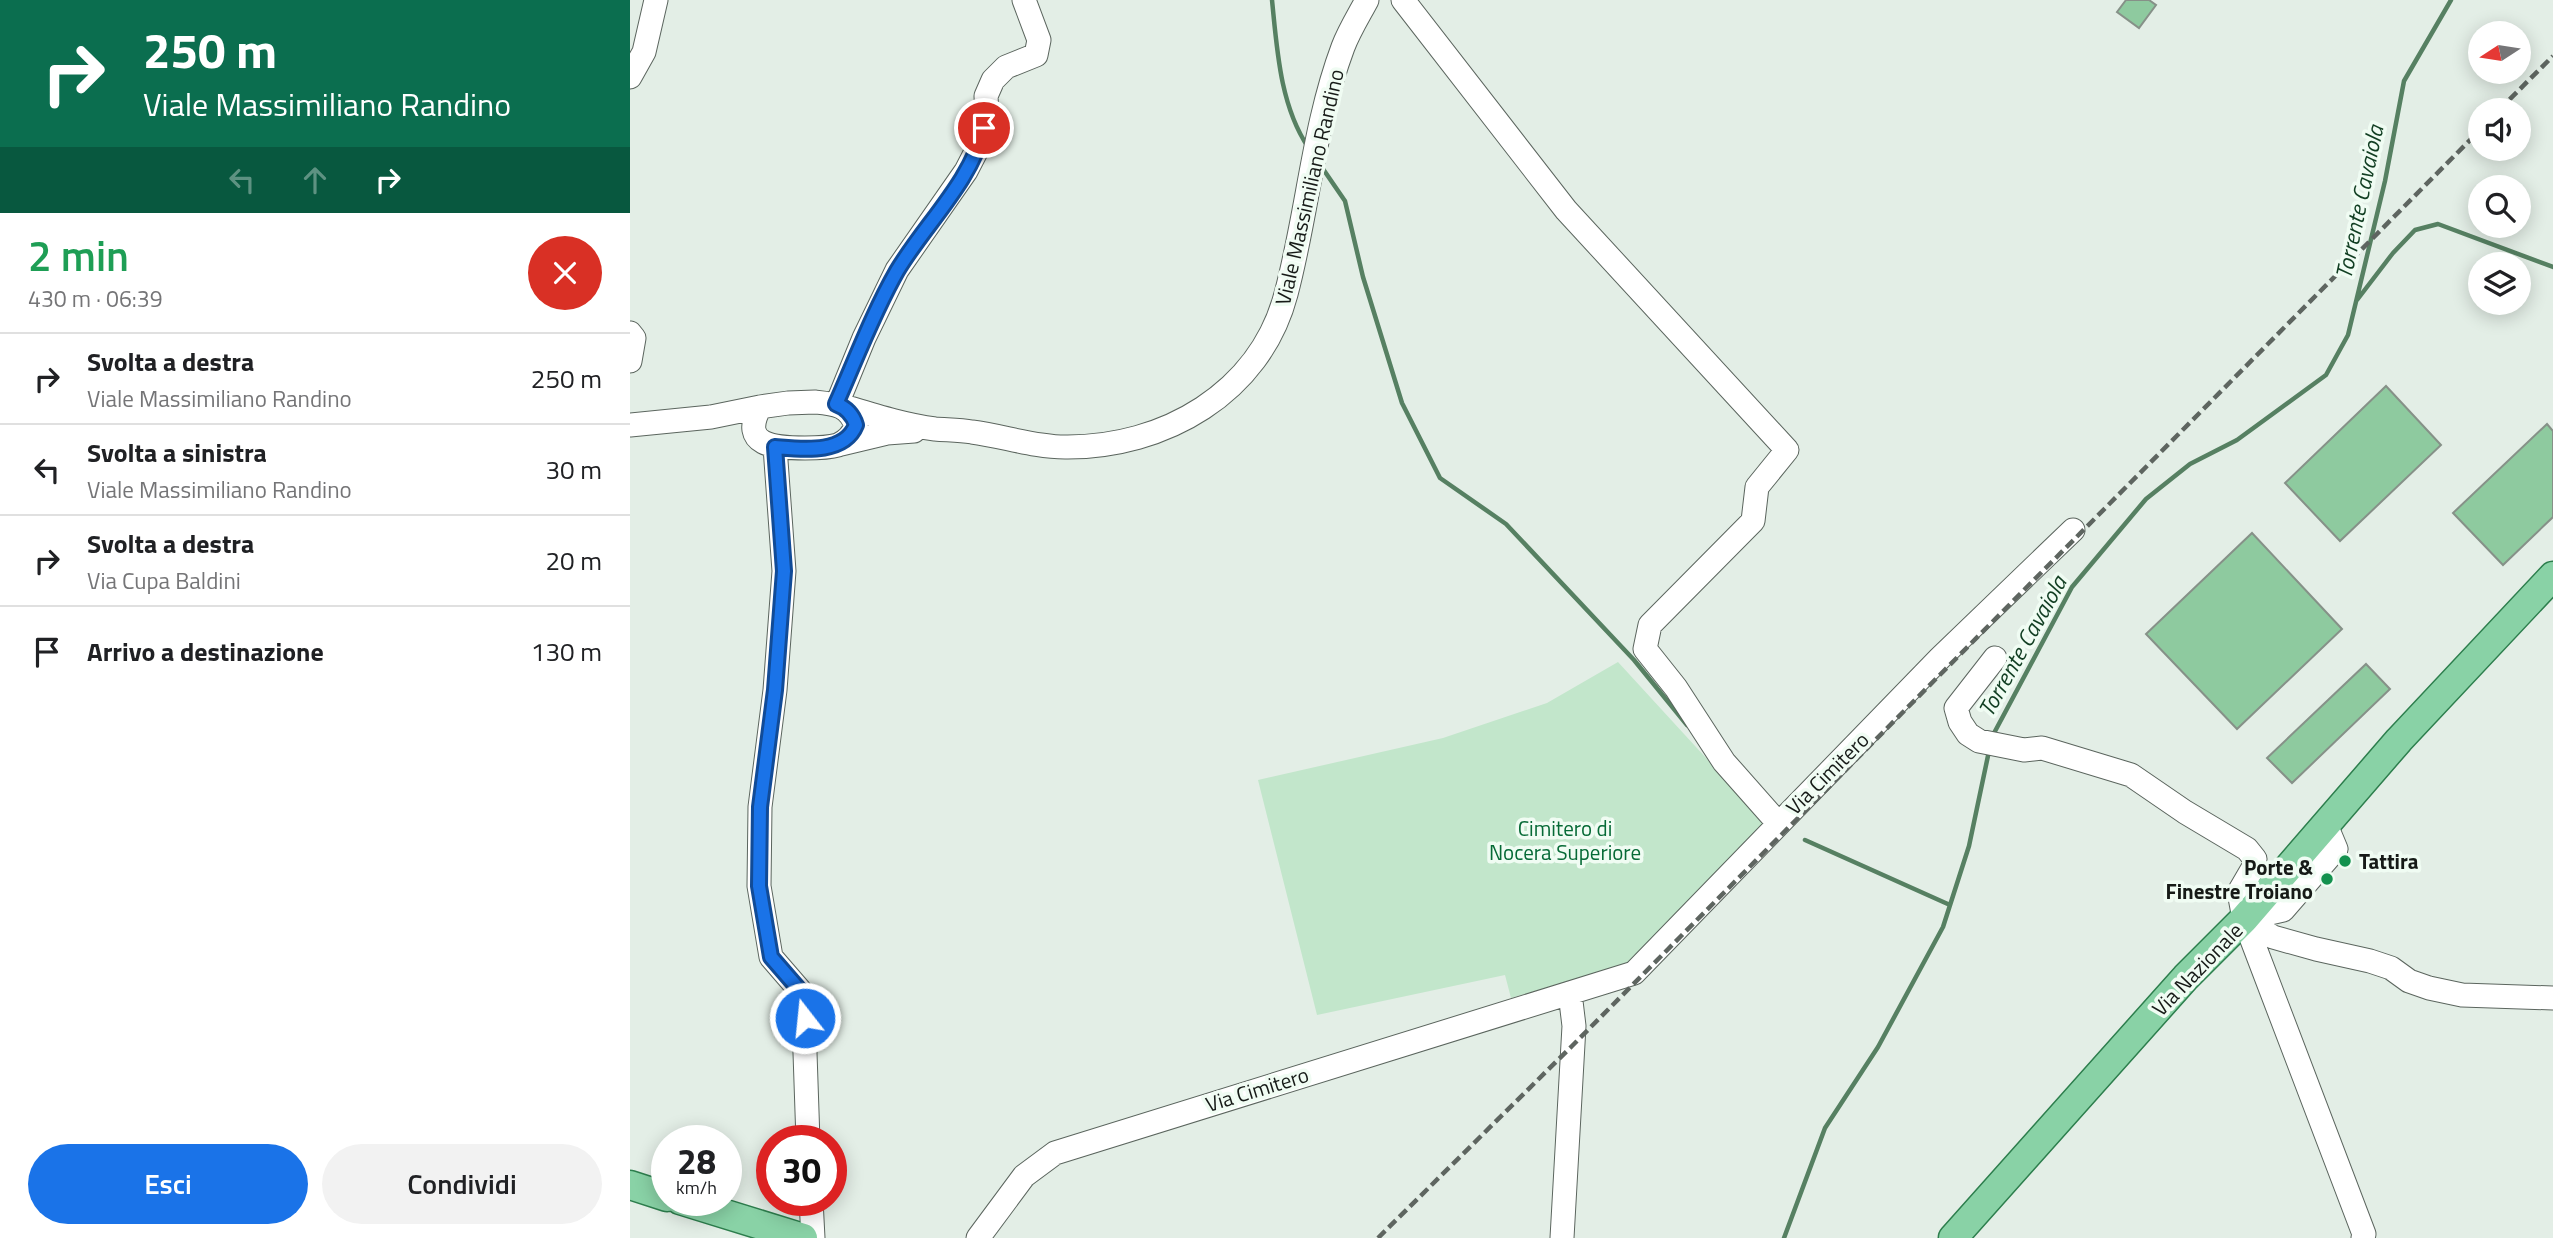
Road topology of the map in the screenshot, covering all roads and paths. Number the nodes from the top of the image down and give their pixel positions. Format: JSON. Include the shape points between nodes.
{"nodes":[{"id":1,"x":1024,"y":0,"type":"edge"},
{"id":2,"x":1367,"y":0,"type":"edge"},
{"id":3,"x":1403,"y":0,"type":"edge"},
{"id":4,"x":655,"y":4,"type":"edge"},
{"id":5,"x":630,"y":25,"type":"edge"},
{"id":6,"x":630,"y":77,"type":"edge"},
{"id":7,"x":630,"y":332,"type":"edge"},
{"id":8,"x":630,"y":361,"type":"edge"},
{"id":9,"x":840,"y":405,"type":"junction"},
{"id":10,"x":760,"y":407,"type":"junction"},
{"id":11,"x":677,"y":421,"type":"junction"},
{"id":12,"x":630,"y":425,"type":"edge"},
{"id":13,"x":934,"y":429,"type":"junction"},
{"id":14,"x":838,"y":444,"type":"junction"},
{"id":15,"x":768,"y":445,"type":"junction"},
{"id":16,"x":2073,"y":530,"type":"dead end"},
{"id":17,"x":2553,"y":576,"type":"edge"},
{"id":18,"x":1995,"y":658,"type":"dead end"},
{"id":19,"x":1777,"y":823,"type":"junction"},
{"id":20,"x":2244,"y":919,"type":"junction"},
{"id":21,"x":1570,"y":993,"type":"junction"},
{"id":22,"x":2553,"y":998,"type":"edge"},
{"id":23,"x":807,"y":1125,"type":"edge"},
{"id":24,"x":630,"y":1185,"type":"edge"},
{"id":25,"x":651,"y":1191,"type":"edge"},
{"id":26,"x":732,"y":1216,"type":"edge"},
{"id":27,"x":812,"y":1216,"type":"edge"},
{"id":28,"x":803,"y":1238,"type":"edge"},
{"id":29,"x":813,"y":1238,"type":"edge"},
{"id":30,"x":978,"y":1238,"type":"edge"},
{"id":31,"x":1562,"y":1238,"type":"edge"},
{"id":32,"x":1953,"y":1238,"type":"edge"},
{"id":33,"x":2363,"y":1238,"type":"edge"}],
"edges":[{"from":1,"to":9,"type":"street","via":[[1039,48],[993,80],[986,96],[988,114],[981,142],[897,271],[864,338]]},
{"from":2,"to":13,"type":"street","name":"Viale Massimiliano Randino","via":[[1344,45],[1321,120],[1286,295],[1273,331],[1261,352],[1221,396],[1165,430],[1123,442],[1064,447]]},
{"from":3,"to":19,"type":"street","via":[[1566,210],[1787,450],[1757,487],[1753,521],[1650,625],[1645,649],[1724,762]]},
{"from":4,"to":5,"type":"street"},
{"from":4,"to":6,"type":"street","via":[[643,52]]},
{"from":7,"to":8,"type":"street","via":[[634,338]]},
{"from":9,"to":10,"type":"street"},
{"from":9,"to":13,"type":"street"},
{"from":9,"to":14,"type":"street","via":[[856,425],[853,434]]},
{"from":10,"to":11,"type":"street"},
{"from":10,"to":15,"type":"street","via":[[754,431]]},
{"from":11,"to":12,"type":"street"},
{"from":11,"to":15,"type":"street","via":[[733,430]]},
{"from":13,"to":14,"type":"street"},
{"from":14,"to":15,"type":"street"},
{"from":15,"to":23,"type":"street","via":[[784,571],[760,807],[759,886],[771,957],[803,994]]},
{"from":16,"to":19,"type":"street","name":"Via Cimitero"},
{"from":17,"to":20,"type":"main road","name":"Via Nazionale","via":[[2399,740]]},
{"from":18,"to":20,"type":"street","via":[[1956,708],[1968,734],[2024,750],[2042,748],[2131,775],[2247,849],[2255,859],[2239,892]]},
{"from":19,"to":21,"type":"street","name":"Via Cimitero","via":[[1634,973]]},
{"from":20,"to":22,"type":"street","via":[[2273,937],[2370,961],[2429,988],[2462,995]]},
{"from":20,"to":32,"type":"main road","name":"Via Nazionale","via":[[2186,977]]},
{"from":20,"to":33,"type":"street"},
{"from":21,"to":30,"type":"street","name":"Via Cimitero","via":[[1055,1153],[1024,1176]]},
{"from":21,"to":31,"type":"street","via":[[1574,1026]]},
{"from":24,"to":25,"type":"main road"},
{"from":26,"to":28,"type":"main road"},
{"from":27,"to":29,"type":"street"}]}
